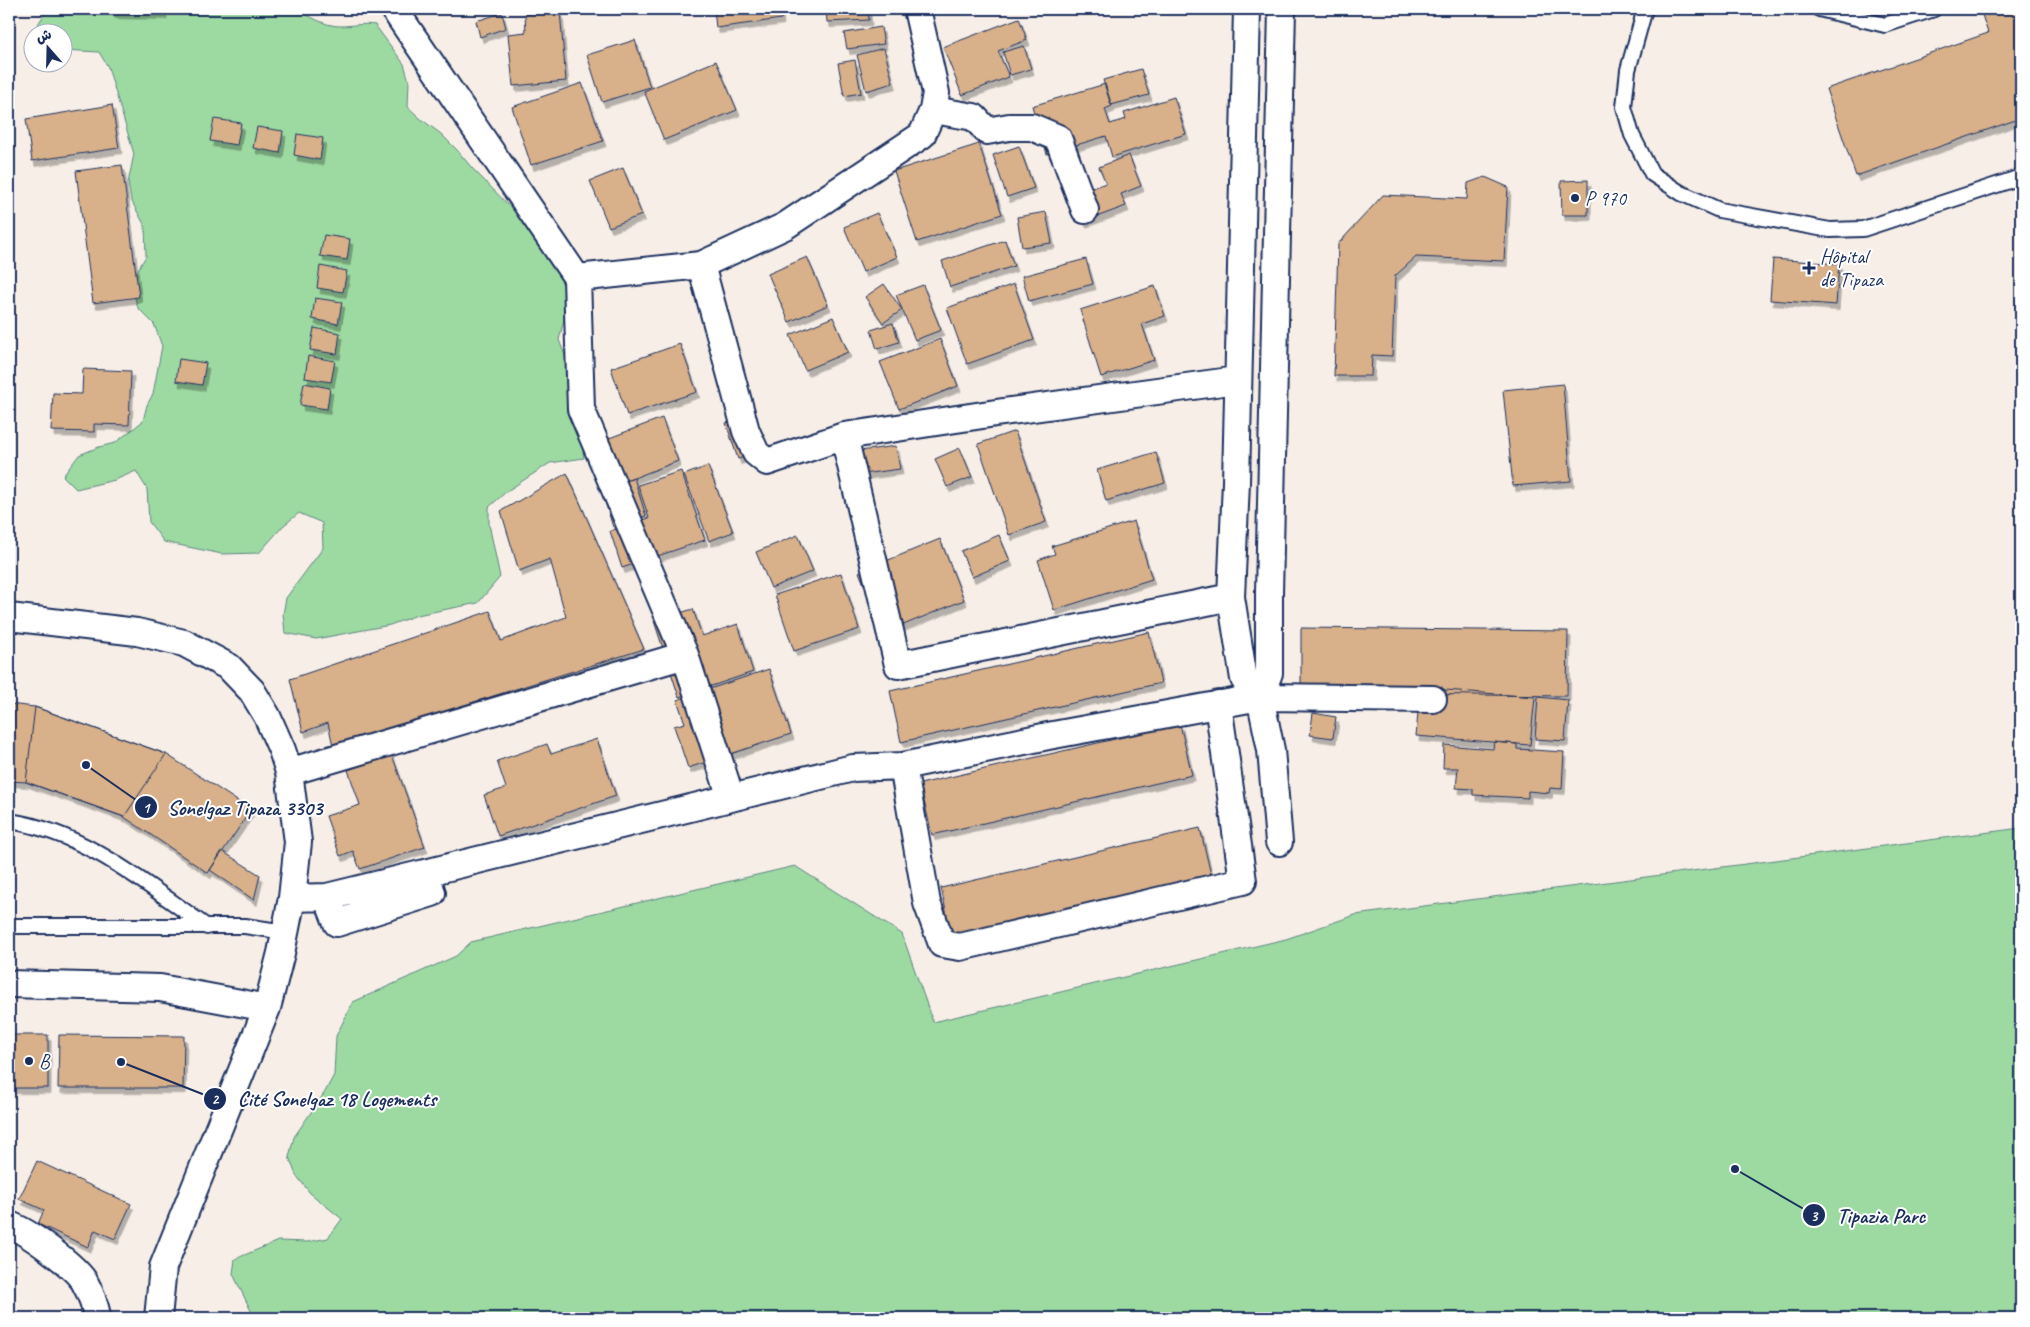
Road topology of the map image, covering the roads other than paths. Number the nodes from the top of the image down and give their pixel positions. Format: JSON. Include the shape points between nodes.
{"nodes":[{"id":1,"x":394,"y":9,"type":"edge"},
{"id":2,"x":917,"y":9,"type":"edge"},
{"id":3,"x":1247,"y":9,"type":"edge"},
{"id":4,"x":1282,"y":9,"type":"edge"},
{"id":5,"x":1645,"y":9,"type":"edge"},
{"id":6,"x":1819,"y":9,"type":"edge"},
{"id":7,"x":1934,"y":9,"type":"edge"},
{"id":8,"x":933,"y":110,"type":"junction"},
{"id":9,"x":2021,"y":177,"type":"edge"},
{"id":10,"x":1085,"y":210,"type":"dead end"},
{"id":11,"x":701,"y":265,"type":"junction"},
{"id":12,"x":577,"y":278,"type":"junction"},
{"id":13,"x":1237,"y":380,"type":"junction"},
{"id":14,"x":844,"y":436,"type":"junction"},
{"id":15,"x":1231,"y":597,"type":"junction"},
{"id":16,"x":9,"y":617,"type":"edge"},
{"id":17,"x":686,"y":655,"type":"junction"},
{"id":18,"x":1260,"y":697,"type":"junction"},
{"id":19,"x":1432,"y":700,"type":"dead end"},
{"id":20,"x":1218,"y":704,"type":"junction"},
{"id":21,"x":903,"y":766,"type":"junction"},
{"id":22,"x":289,"y":772,"type":"junction"},
{"id":23,"x":732,"y":798,"type":"junction"},
{"id":24,"x":9,"y":820,"type":"edge"},
{"id":25,"x":1279,"y":842,"type":"dead end"},
{"id":26,"x":292,"y":898,"type":"junction"},
{"id":27,"x":9,"y":926,"type":"edge"},
{"id":28,"x":207,"y":926,"type":"junction"},
{"id":29,"x":285,"y":932,"type":"junction"},
{"id":30,"x":9,"y":984,"type":"edge"},
{"id":31,"x":267,"y":1008,"type":"junction"},
{"id":32,"x":9,"y":1225,"type":"edge"},
{"id":33,"x":97,"y":1318,"type":"edge"},
{"id":34,"x":158,"y":1318,"type":"edge"}],
"edges":[{"from":1,"to":12,"type":"street"},
{"from":2,"to":8,"type":"street","via":[[936,93]]},
{"from":3,"to":13,"type":"street"},
{"from":4,"to":18,"type":"street","via":[[1269,673]]},
{"from":5,"to":9,"type":"lane","via":[[1628,70],[1624,107],[1632,135],[1652,174],[1681,193],[1719,210],[1830,230],[1863,229]]},
{"from":6,"to":7,"type":"lane","via":[[1885,25]]},
{"from":8,"to":10,"type":"street","via":[[974,117],[987,130],[1032,127],[1058,138]]},
{"from":8,"to":11,"type":"street","via":[[922,136],[785,226]]},
{"from":11,"to":12,"type":"street"},
{"from":11,"to":14,"type":"street","via":[[746,431],[756,453],[767,462]]},
{"from":12,"to":17,"type":"street","via":[[582,409]]},
{"from":13,"to":14,"type":"street"},
{"from":13,"to":15,"type":"street"},
{"from":14,"to":15,"type":"street","via":[[898,665]]},
{"from":15,"to":18,"type":"street","via":[[1244,679]]},
{"from":16,"to":22,"type":"street","via":[[137,632],[184,644],[228,666],[252,691],[267,716]]},
{"from":17,"to":22,"type":"street"},
{"from":17,"to":23,"type":"street"},
{"from":18,"to":19,"type":"street"},
{"from":18,"to":20,"type":"street"},
{"from":18,"to":25,"type":"street","via":[[1271,750]]},
{"from":20,"to":21,"type":"street"},
{"from":20,"to":21,"type":"street","via":[[1243,881],[960,947],[942,944],[927,903]]},
{"from":21,"to":23,"type":"street","via":[[853,768]]},
{"from":22,"to":26,"type":"street","via":[[298,842]]},
{"from":23,"to":26,"type":"street","via":[[327,897]]},
{"from":24,"to":28,"type":"lane","via":[[56,833],[104,855]]},
{"from":26,"to":29,"type":"street"},
{"from":27,"to":28,"type":"lane"},
{"from":28,"to":29,"type":"lane","via":[[245,926]]},
{"from":29,"to":31,"type":"street"},
{"from":30,"to":31,"type":"street","via":[[160,988]]},
{"from":31,"to":34,"type":"street","via":[[163,1267]]},
{"from":32,"to":33,"type":"street","via":[[52,1250],[83,1280]]}]}
